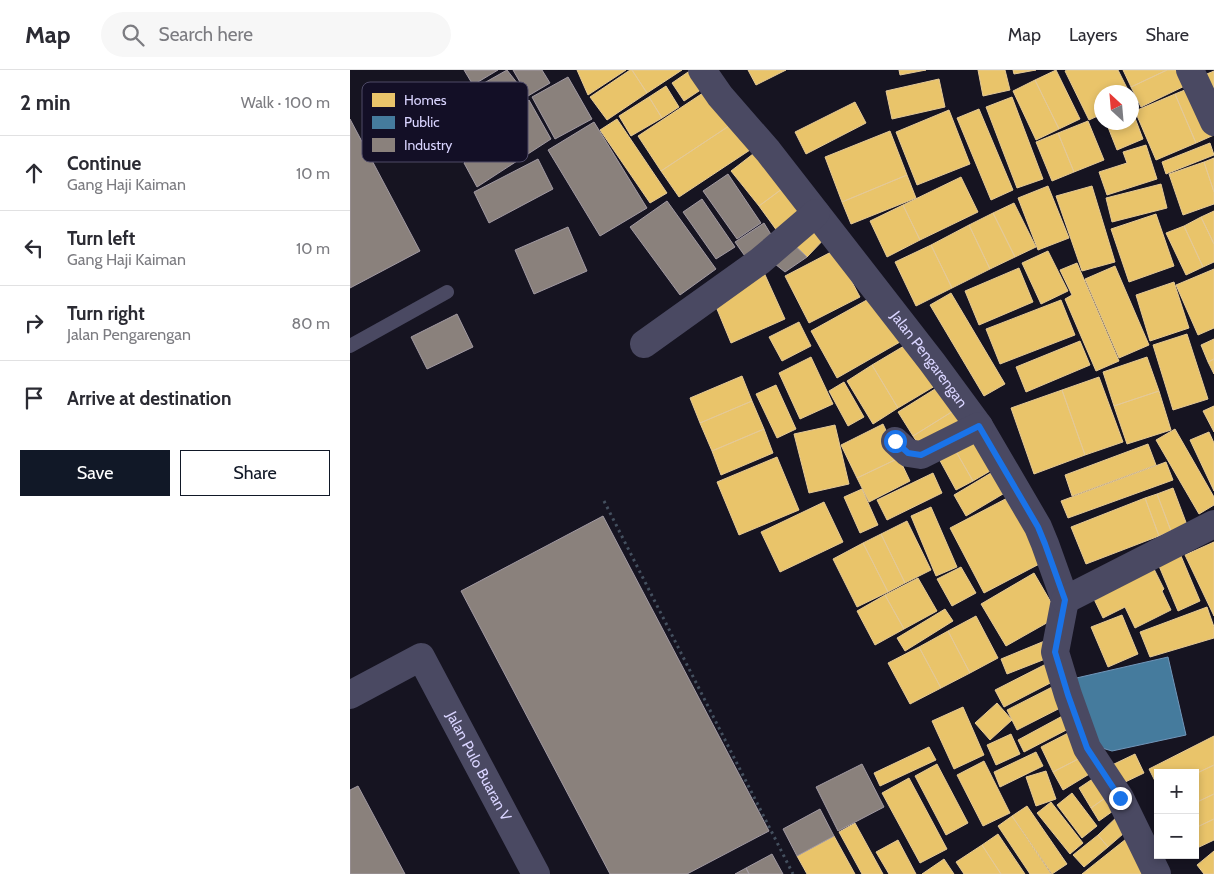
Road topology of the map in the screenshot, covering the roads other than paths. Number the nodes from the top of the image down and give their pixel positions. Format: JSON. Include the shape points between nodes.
{"nodes":[{"id":1,"x":702,"y":70,"type":"edge"},
{"id":2,"x":1190,"y":70,"type":"edge"},
{"id":3,"x":1214,"y":122,"type":"edge"},
{"id":4,"x":816,"y":213,"type":"junction"},
{"id":5,"x":447,"y":292,"type":"dead end"},
{"id":6,"x":644,"y":344,"type":"dead end"},
{"id":7,"x":350,"y":346,"type":"edge"},
{"id":8,"x":979,"y":426,"type":"junction"},
{"id":9,"x":895,"y":441,"type":"dead end"},
{"id":10,"x":1214,"y":524,"type":"edge"},
{"id":11,"x":1065,"y":600,"type":"junction"},
{"id":12,"x":350,"y":695,"type":"edge"},
{"id":13,"x":536,"y":874,"type":"edge"},
{"id":14,"x":1157,"y":874,"type":"edge"}],
"edges":[{"from":1,"to":4,"type":"street","name":"Jalan Pengarengan"},
{"from":2,"to":3,"type":"street"},
{"from":4,"to":6,"type":"street","via":[[760,261]]},
{"from":4,"to":8,"type":"street","name":"Jalan Pengarengan"},
{"from":5,"to":7,"type":"lane"},
{"from":8,"to":9,"type":"street","via":[[921,455],[908,453]]},
{"from":8,"to":11,"type":"street","name":"Jalan Pengarengan","via":[[1038,527]]},
{"from":10,"to":11,"type":"street"},
{"from":11,"to":14,"type":"street","via":[[1055,652],[1068,695],[1087,748],[1120,798]]},
{"from":12,"to":13,"type":"street","name":"Jalan Pulo Buaran V","via":[[421,657]]}]}
